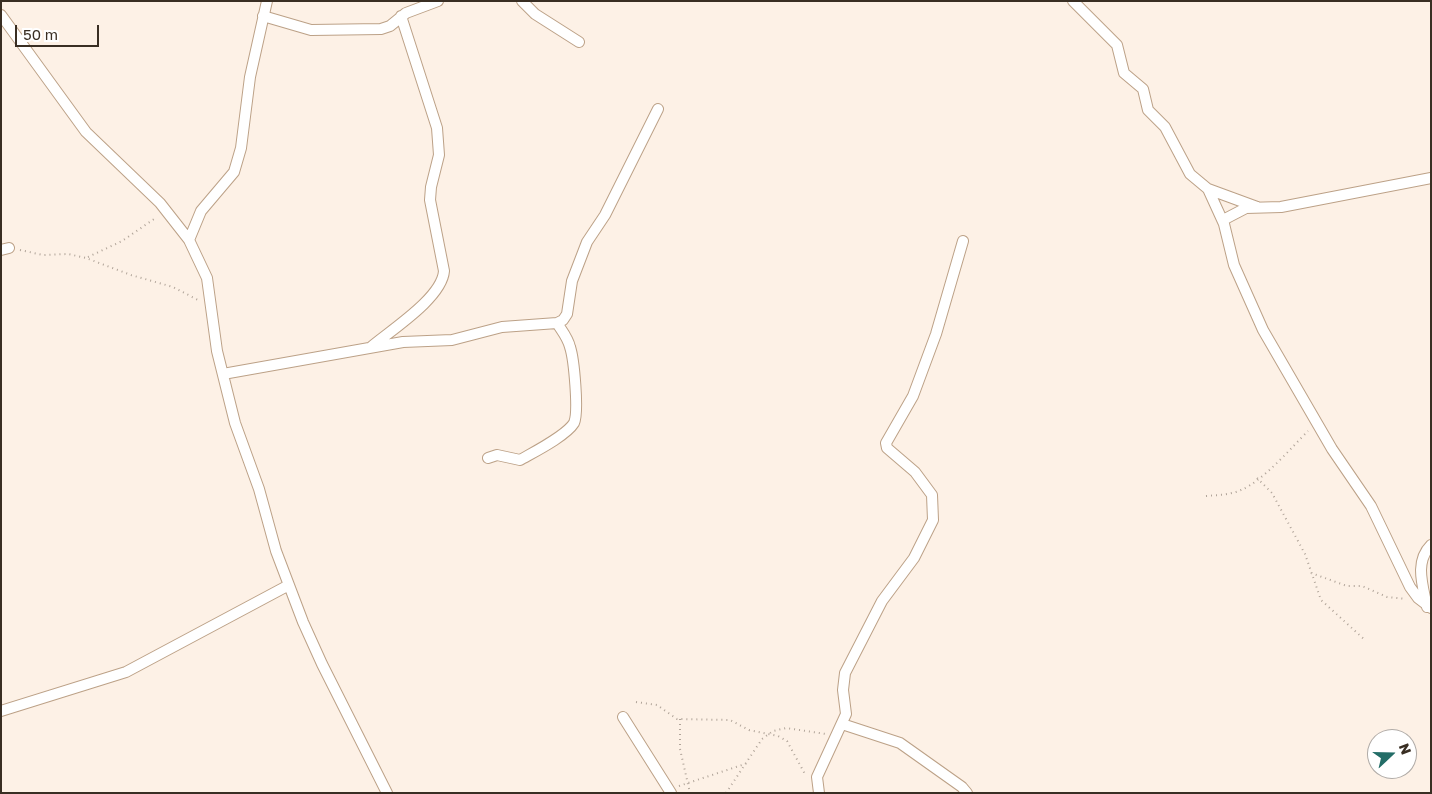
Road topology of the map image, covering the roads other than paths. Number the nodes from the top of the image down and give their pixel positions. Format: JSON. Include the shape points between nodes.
{"nodes":[{"id":1,"x":267,"y":1,"type":"edge"},
{"id":2,"x":438,"y":1,"type":"edge"},
{"id":3,"x":522,"y":1,"type":"edge"},
{"id":4,"x":1073,"y":1,"type":"edge"},
{"id":5,"x":1,"y":15,"type":"edge"},
{"id":6,"x":263,"y":16,"type":"junction"},
{"id":7,"x":401,"y":16,"type":"junction"},
{"id":8,"x":579,"y":42,"type":"dead end"},
{"id":9,"x":658,"y":109,"type":"dead end"},
{"id":10,"x":1431,"y":178,"type":"edge"},
{"id":11,"x":1208,"y":189,"type":"junction"},
{"id":12,"x":1257,"y":207,"type":"junction"},
{"id":13,"x":1223,"y":220,"type":"junction"},
{"id":14,"x":189,"y":240,"type":"junction"},
{"id":15,"x":963,"y":241,"type":"dead end"},
{"id":16,"x":557,"y":323,"type":"junction"},
{"id":17,"x":370,"y":347,"type":"junction"},
{"id":18,"x":223,"y":374,"type":"junction"},
{"id":19,"x":488,"y":458,"type":"dead end"},
{"id":20,"x":1431,"y":545,"type":"edge"},
{"id":21,"x":289,"y":585,"type":"junction"},
{"id":22,"x":1429,"y":607,"type":"edge"},
{"id":23,"x":1,"y":711,"type":"edge"},
{"id":24,"x":623,"y":717,"type":"dead end"},
{"id":25,"x":842,"y":724,"type":"junction"},
{"id":26,"x":817,"y":788,"type":"edge"},
{"id":27,"x":669,"y":791,"type":"edge"},
{"id":28,"x":387,"y":793,"type":"edge"},
{"id":29,"x":657,"y":793,"type":"edge"},
{"id":30,"x":967,"y":793,"type":"edge"}],
"edges":[{"from":1,"to":6,"type":"street"},
{"from":2,"to":7,"type":"street"},
{"from":3,"to":8,"type":"street","via":[[535,14]]},
{"from":4,"to":11,"type":"street","via":[[1117,46],[1124,73],[1143,89],[1148,110],[1165,127],[1185,167]]},
{"from":5,"to":14,"type":"street","via":[[86,132],[168,212]]},
{"from":6,"to":7,"type":"street","via":[[312,30],[387,28]]},
{"from":6,"to":14,"type":"street","via":[[250,77],[242,148],[234,172],[201,211]]},
{"from":7,"to":17,"type":"street","via":[[437,128],[439,155],[430,200],[444,271],[443,280],[430,297]]},
{"from":9,"to":16,"type":"street","via":[[606,215],[587,242],[572,281],[567,314]]},
{"from":10,"to":12,"type":"street","via":[[1281,207]]},
{"from":11,"to":12,"type":"street"},
{"from":11,"to":13,"type":"street"},
{"from":12,"to":13,"type":"street","via":[[1243,209]]},
{"from":13,"to":22,"type":"street","via":[[1234,265],[1263,330],[1371,506],[1407,581],[1418,598]]},
{"from":14,"to":18,"type":"street","via":[[207,278]]},
{"from":15,"to":25,"type":"street","via":[[936,334],[913,396],[886,443],[887,448],[915,472],[932,495],[933,520],[914,558],[882,601],[845,673],[846,714]]},
{"from":16,"to":17,"type":"street","via":[[502,327],[452,340]]},
{"from":16,"to":19,"type":"street","via":[[572,352],[574,424],[520,460],[497,455]]},
{"from":17,"to":18,"type":"street"},
{"from":18,"to":21,"type":"street","via":[[235,423]]},
{"from":20,"to":22,"type":"street","via":[[1422,558],[1420,569]]},
{"from":21,"to":23,"type":"street","via":[[126,672]]},
{"from":21,"to":28,"type":"street","via":[[322,664]]},
{"from":24,"to":27,"type":"street"},
{"from":25,"to":26,"type":"street"},
{"from":25,"to":30,"type":"street","via":[[900,743]]},
{"from":27,"to":29,"type":"street"}]}
